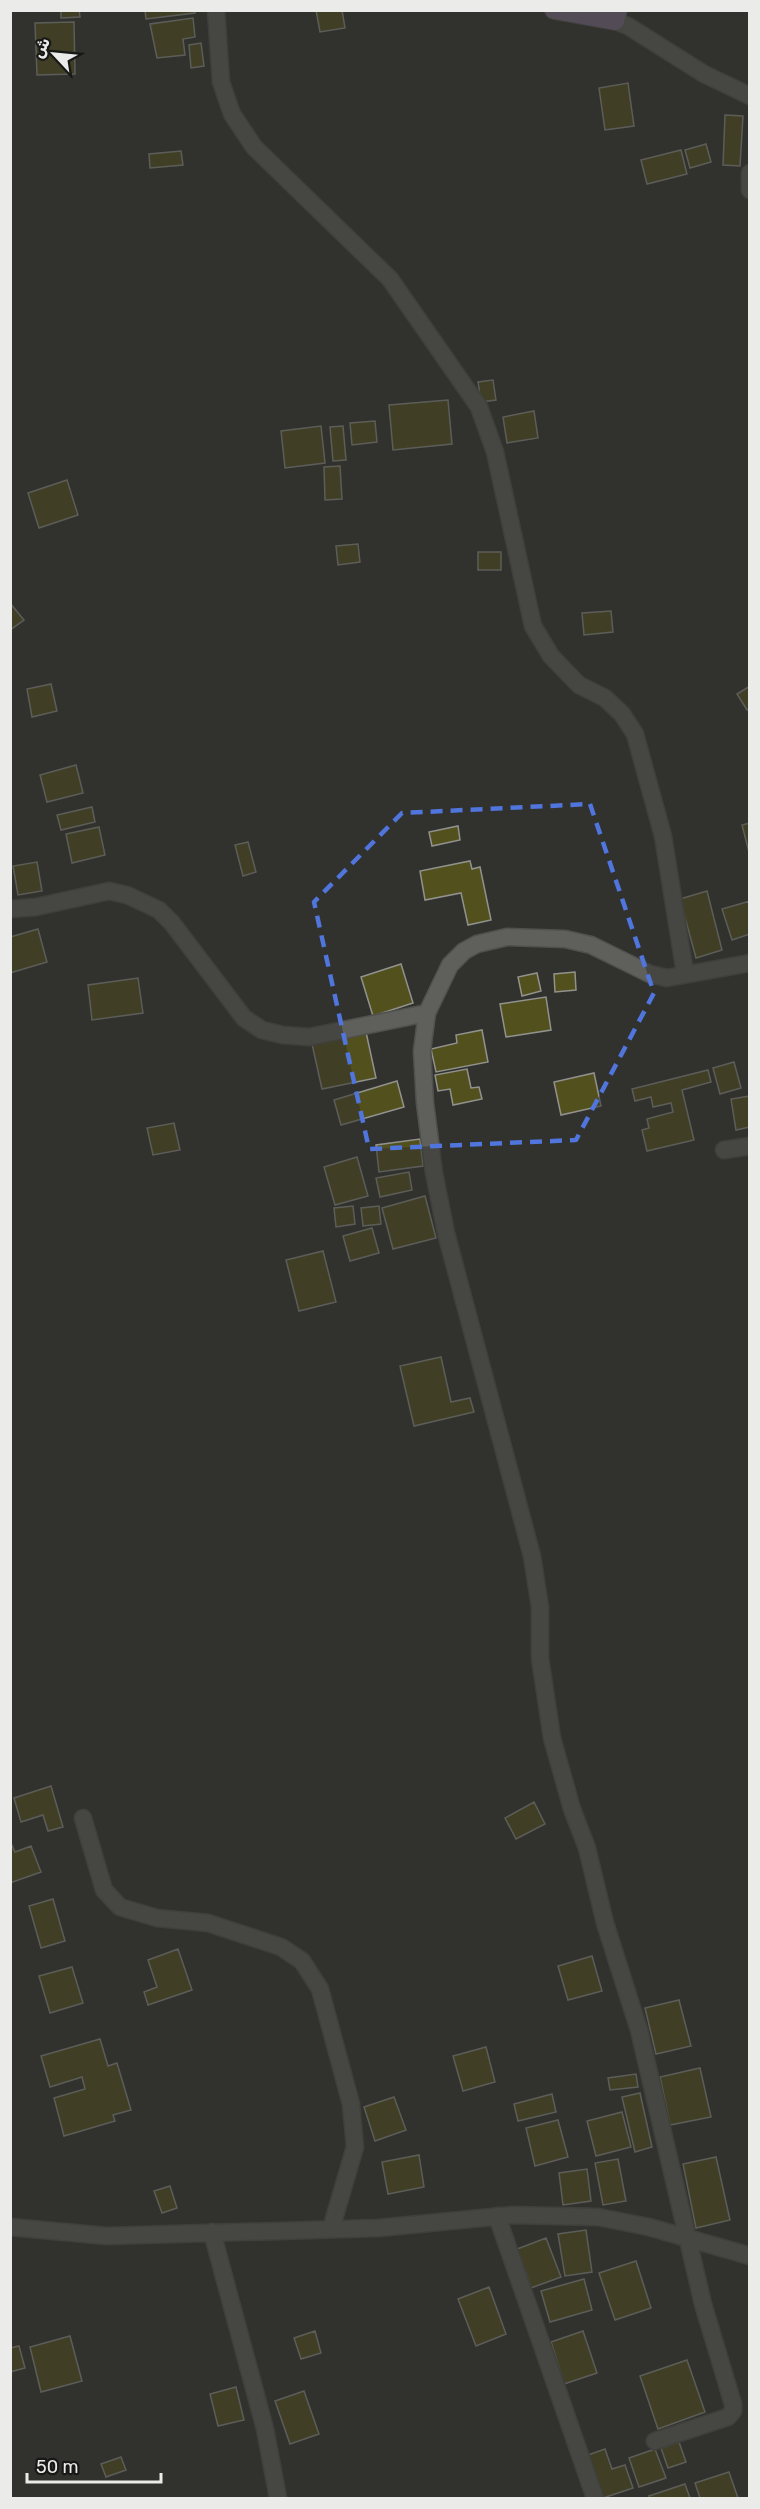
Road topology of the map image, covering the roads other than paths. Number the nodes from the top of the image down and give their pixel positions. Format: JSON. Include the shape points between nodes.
{"nodes":[{"id":1,"x":216,"y":10,"type":"edge"},
{"id":2,"x":554,"y":10,"type":"edge"},
{"id":3,"x":616,"y":16,"type":"edge"},
{"id":4,"x":750,"y":96,"type":"edge"},
{"id":5,"x":750,"y":173,"type":"edge"},
{"id":6,"x":750,"y":190,"type":"edge"},
{"id":7,"x":10,"y":909,"type":"edge"},
{"id":8,"x":750,"y":963,"type":"edge"},
{"id":9,"x":685,"y":973,"type":"junction"},
{"id":10,"x":428,"y":1012,"type":"junction"},
{"id":11,"x":750,"y":1146,"type":"edge"},
{"id":12,"x":724,"y":1150,"type":"dead end"},
{"id":13,"x":83,"y":1818,"type":"dead end"},
{"id":14,"x":497,"y":2216,"type":"junction"},
{"id":15,"x":10,"y":2227,"type":"edge"},
{"id":16,"x":331,"y":2229,"type":"junction"},
{"id":17,"x":212,"y":2232,"type":"junction"},
{"id":18,"x":689,"y":2240,"type":"junction"},
{"id":19,"x":750,"y":2256,"type":"edge"},
{"id":20,"x":655,"y":2441,"type":"dead end"},
{"id":21,"x":278,"y":2499,"type":"edge"},
{"id":22,"x":595,"y":2499,"type":"edge"}],
"edges":[{"from":1,"to":9,"type":"street","via":[[221,82],[232,114],[254,147],[390,279],[479,407],[495,452],[533,626],[551,656],[579,685],[605,698],[635,734],[663,836]]},
{"from":2,"to":3,"type":"street"},
{"from":3,"to":4,"type":"street","via":[[704,74]]},
{"from":5,"to":6,"type":"street"},
{"from":7,"to":10,"type":"street","via":[[109,891],[159,910],[244,1018],[262,1030],[309,1037]]},
{"from":8,"to":9,"type":"street"},
{"from":9,"to":10,"type":"street","via":[[667,978],[650,974],[591,945],[565,939],[507,936],[464,951],[450,965]]},
{"from":10,"to":18,"type":"street","via":[[422,1051],[434,1173],[446,1233],[532,1556],[540,1607],[540,1658],[552,1738],[639,2030]]},
{"from":11,"to":12,"type":"street"},
{"from":13,"to":16,"type":"street","via":[[105,1890],[120,1907],[158,1918],[208,1923],[281,1947],[302,1961],[320,1989],[351,2104],[355,2147]]},
{"from":14,"to":16,"type":"street"},
{"from":14,"to":18,"type":"street","via":[[598,2217]]},
{"from":14,"to":22,"type":"street"},
{"from":15,"to":17,"type":"street","via":[[107,2236]]},
{"from":16,"to":17,"type":"street"},
{"from":17,"to":21,"type":"street","via":[[265,2429]]},
{"from":18,"to":19,"type":"street"},
{"from":18,"to":20,"type":"street","via":[[733,2411],[728,2417]]}]}
